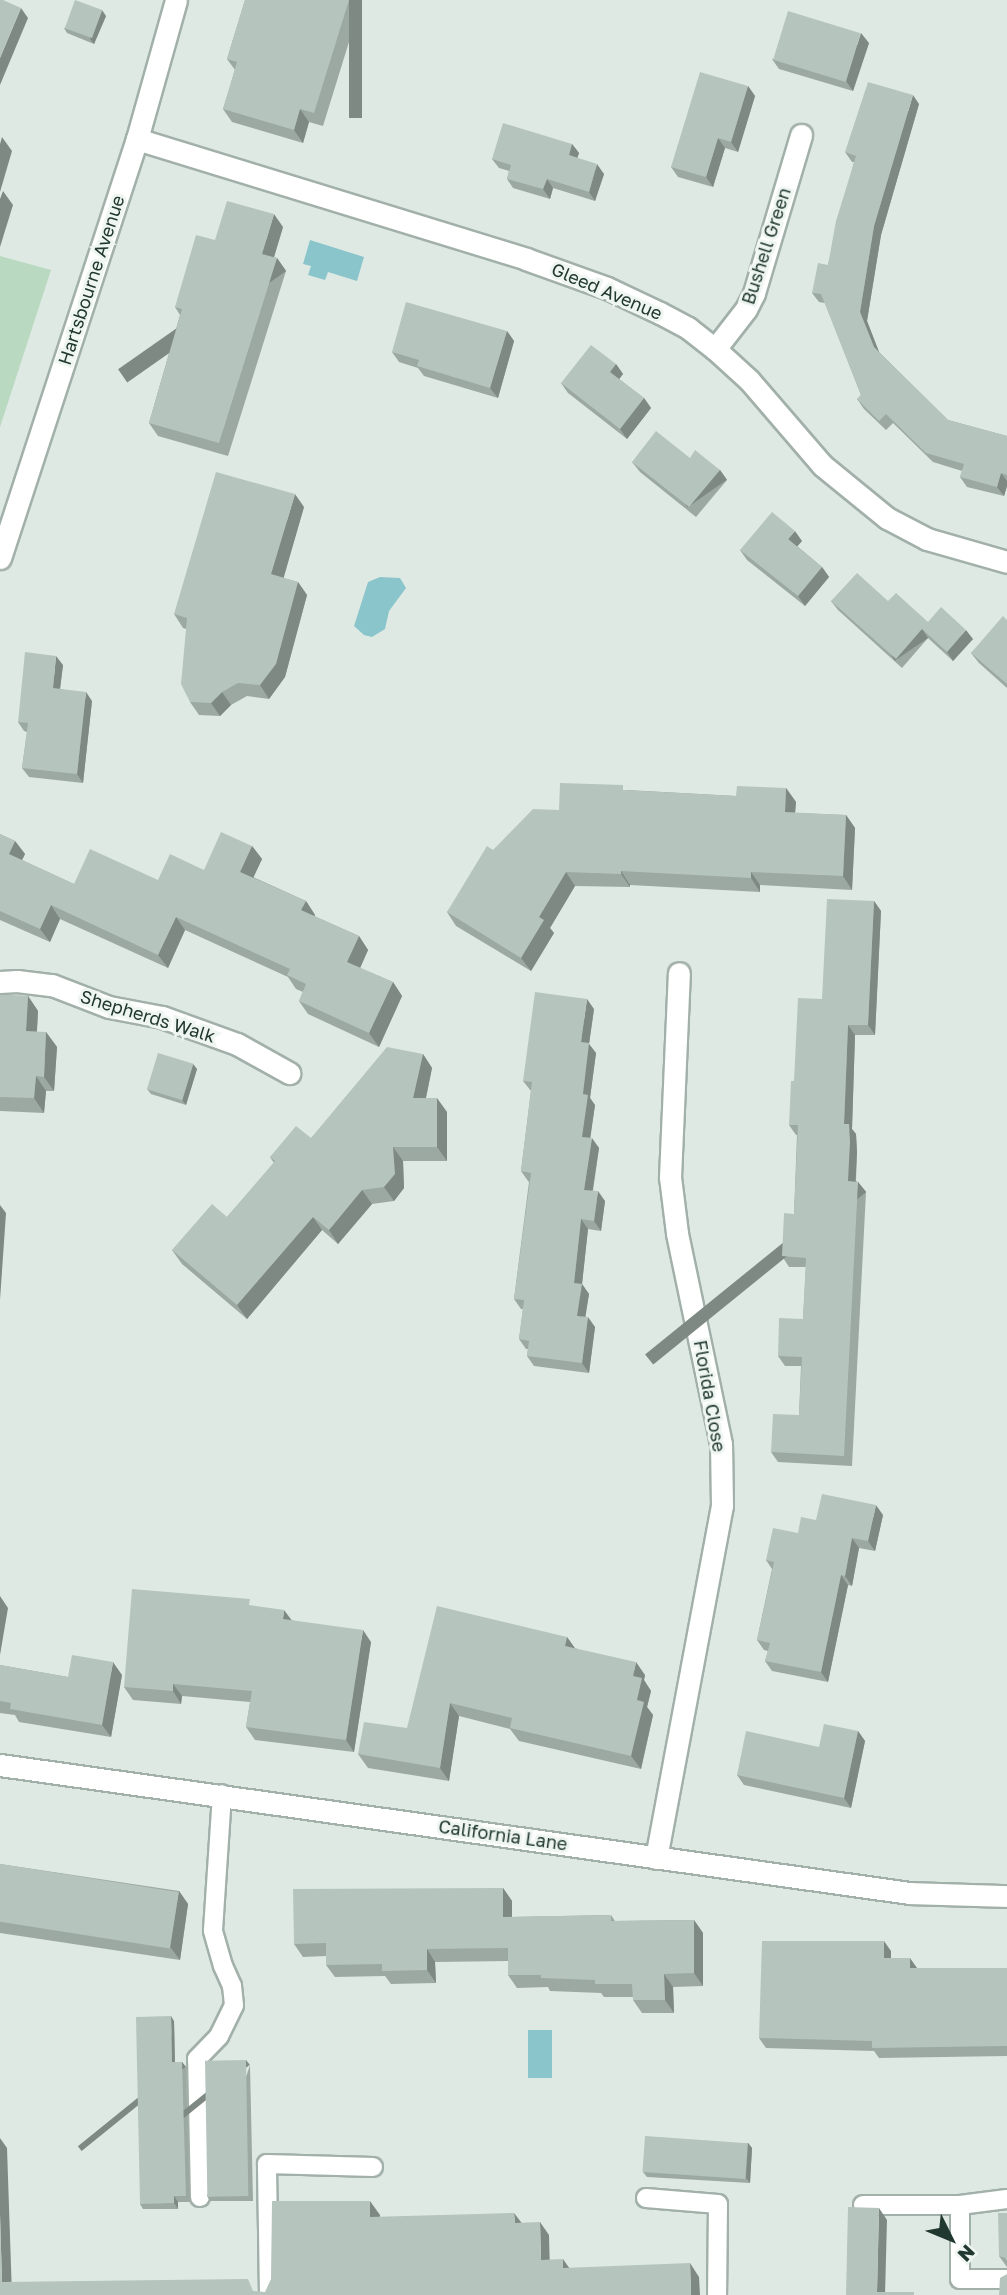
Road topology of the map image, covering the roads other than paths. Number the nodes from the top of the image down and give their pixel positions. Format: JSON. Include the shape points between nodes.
{"nodes":[{"id":1,"x":176,"y":0,"type":"edge"},
{"id":2,"x":801,"y":135,"type":"dead end"},
{"id":3,"x":137,"y":139,"type":"junction"},
{"id":4,"x":715,"y":349,"type":"junction"},
{"id":5,"x":0,"y":558,"type":"edge"},
{"id":6,"x":1007,"y":562,"type":"edge"},
{"id":7,"x":679,"y":973,"type":"dead end"},
{"id":8,"x":0,"y":982,"type":"edge"},
{"id":9,"x":289,"y":1073,"type":"dead end"},
{"id":10,"x":0,"y":1765,"type":"edge"},
{"id":11,"x":222,"y":1794,"type":"junction"},
{"id":12,"x":656,"y":1858,"type":"junction"},
{"id":13,"x":1007,"y":1896,"type":"edge"},
{"id":14,"x":373,"y":2167,"type":"dead end"},
{"id":15,"x":200,"y":2197,"type":"dead end"},
{"id":16,"x":646,"y":2198,"type":"dead end"},
{"id":17,"x":1007,"y":2199,"type":"edge"},
{"id":18,"x":863,"y":2205,"type":"edge"},
{"id":19,"x":960,"y":2205,"type":"junction"},
{"id":20,"x":1007,"y":2279,"type":"edge"},
{"id":21,"x":269,"y":2295,"type":"edge"},
{"id":22,"x":717,"y":2295,"type":"edge"}],
"edges":[{"from":1,"to":3,"type":"street","name":"Hartsbourne Avenue"},
{"from":2,"to":4,"type":"street","name":"Bushell Green","via":[[754,293]]},
{"from":3,"to":4,"type":"street","name":"Gleed Avenue","via":[[607,288],[688,328]]},
{"from":3,"to":5,"type":"street","name":"Hartsbourne Avenue"},
{"from":4,"to":6,"type":"street","name":"Gleed Avenue","via":[[749,380],[822,465],[887,518],[927,539]]},
{"from":7,"to":12,"type":"street","name":"Florida Close","via":[[670,1177],[677,1233],[721,1444],[722,1506]]},
{"from":8,"to":9,"type":"street","name":"Shepherds Walk","via":[[52,985],[109,1007],[162,1017],[237,1044]]},
{"from":10,"to":11,"type":"street","name":"California Lane"},
{"from":11,"to":12,"type":"street","name":"California Lane"},
{"from":11,"to":15,"type":"lane","via":[[213,1930],[234,2006],[219,2036],[197,2059]]},
{"from":12,"to":13,"type":"street","name":"California Lane","via":[[910,1893]]},
{"from":14,"to":21,"type":"lane","via":[[267,2164]]},
{"from":16,"to":22,"type":"lane","via":[[718,2204]]},
{"from":17,"to":19,"type":"lane"},
{"from":18,"to":19,"type":"lane"},
{"from":19,"to":20,"type":"lane","via":[[960,2279]]}]}
